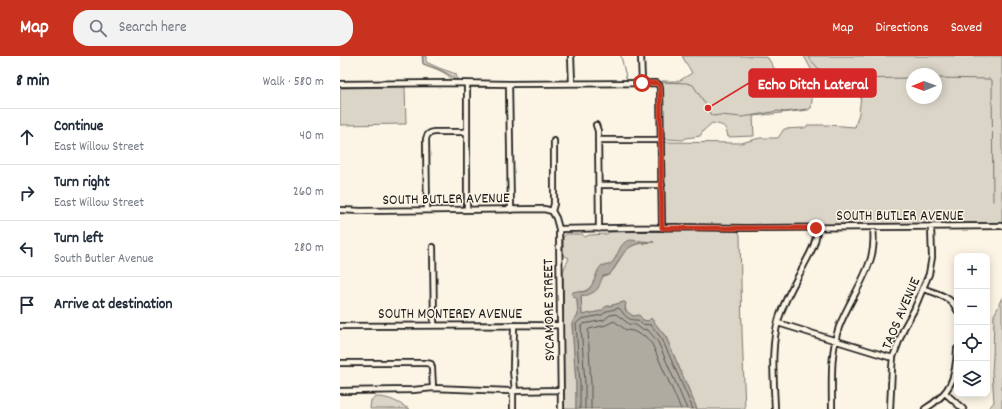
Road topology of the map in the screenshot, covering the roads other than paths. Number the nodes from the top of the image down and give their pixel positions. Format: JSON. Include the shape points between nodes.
{"nodes":[{"id":1,"x":571,"y":56,"type":"edge"},
{"id":2,"x":641,"y":56,"type":"edge"},
{"id":3,"x":642,"y":83,"type":"junction"},
{"id":4,"x":340,"y":84,"type":"edge"},
{"id":5,"x":466,"y":84,"type":"junction"},
{"id":6,"x":509,"y":84,"type":"junction"},
{"id":7,"x":572,"y":84,"type":"junction"},
{"id":8,"x":596,"y":125,"type":"dead end"},
{"id":9,"x":467,"y":132,"type":"junction"},
{"id":10,"x":598,"y":140,"type":"junction"},
{"id":11,"x":661,"y":140,"type":"junction"},
{"id":12,"x":554,"y":141,"type":"dead end"},
{"id":13,"x":598,"y":185,"type":"junction"},
{"id":14,"x":662,"y":185,"type":"junction"},
{"id":15,"x":340,"y":210,"type":"edge"},
{"id":16,"x":427,"y":210,"type":"junction"},
{"id":17,"x":467,"y":210,"type":"junction"},
{"id":18,"x":511,"y":210,"type":"junction"},
{"id":19,"x":552,"y":212,"type":"junction"},
{"id":20,"x":1002,"y":226,"type":"edge"},
{"id":21,"x":931,"y":227,"type":"junction"},
{"id":22,"x":662,"y":228,"type":"junction"},
{"id":23,"x":816,"y":228,"type":"junction"},
{"id":24,"x":874,"y":228,"type":"junction"},
{"id":25,"x":559,"y":229,"type":"junction"},
{"id":26,"x":599,"y":229,"type":"junction"},
{"id":27,"x":433,"y":247,"type":"dead end"},
{"id":28,"x":924,"y":289,"type":"junction"},
{"id":29,"x":954,"y":304,"type":"edge"},
{"id":30,"x":778,"y":323,"type":"junction"},
{"id":31,"x":434,"y":325,"type":"junction"},
{"id":32,"x":514,"y":325,"type":"junction"},
{"id":33,"x":560,"y":325,"type":"junction"},
{"id":34,"x":340,"y":326,"type":"edge"},
{"id":35,"x":836,"y":340,"type":"junction"},
{"id":36,"x":893,"y":357,"type":"junction"},
{"id":37,"x":956,"y":361,"type":"edge"},
{"id":38,"x":340,"y":363,"type":"edge"},
{"id":39,"x":433,"y":388,"type":"junction"},
{"id":40,"x":561,"y":390,"type":"junction"},
{"id":41,"x":340,"y":391,"type":"edge"},
{"id":42,"x":514,"y":391,"type":"junction"},
{"id":43,"x":945,"y":393,"type":"junction"},
{"id":44,"x":513,"y":409,"type":"edge"},
{"id":45,"x":561,"y":409,"type":"edge"},
{"id":46,"x":775,"y":409,"type":"edge"},
{"id":47,"x":832,"y":409,"type":"edge"},
{"id":48,"x":890,"y":409,"type":"edge"},
{"id":49,"x":925,"y":409,"type":"edge"},
{"id":50,"x":962,"y":409,"type":"edge"}],
"edges":[{"from":1,"to":7,"type":"street"},
{"from":2,"to":3,"type":"street"},
{"from":3,"to":7,"type":"street"},
{"from":3,"to":11,"type":"street","via":[[656,82],[660,85]]},
{"from":4,"to":5,"type":"street"},
{"from":5,"to":6,"type":"street"},
{"from":5,"to":9,"type":"street"},
{"from":6,"to":7,"type":"street"},
{"from":6,"to":18,"type":"street"},
{"from":8,"to":10,"type":"street"},
{"from":9,"to":16,"type":"street","via":[[434,132],[427,136]]},
{"from":9,"to":17,"type":"street"},
{"from":10,"to":11,"type":"street"},
{"from":10,"to":13,"type":"street"},
{"from":11,"to":14,"type":"street"},
{"from":12,"to":19,"type":"street"},
{"from":13,"to":14,"type":"street"},
{"from":13,"to":26,"type":"street"},
{"from":14,"to":22,"type":"street"},
{"from":15,"to":16,"type":"street","name":"SOUTH BUTLER AVENUE"},
{"from":16,"to":17,"type":"street","name":"SOUTH BUTLER AVENUE"},
{"from":17,"to":18,"type":"street","name":"SOUTH BUTLER AVENUE"},
{"from":18,"to":19,"type":"street","name":"SOUTH BUTLER AVENUE"},
{"from":19,"to":25,"type":"street","name":"SYCAMORE STREET"},
{"from":20,"to":21,"type":"street","name":"SOUTH BUTLER AVENUE"},
{"from":21,"to":24,"type":"street","name":"SOUTH BUTLER AVENUE"},
{"from":21,"to":28,"type":"street","name":"TAOS AVENUE","via":[[931,266]]},
{"from":22,"to":23,"type":"street","name":"SOUTH BUTLER AVENUE"},
{"from":22,"to":26,"type":"street","name":"SOUTH BUTLER AVENUE"},
{"from":23,"to":24,"type":"street","name":"SOUTH BUTLER AVENUE"},
{"from":23,"to":30,"type":"street","via":[[816,239],[811,252],[787,297]]},
{"from":24,"to":35,"type":"street","via":[[870,260],[838,329]]},
{"from":25,"to":26,"type":"street","name":"SOUTH BUTLER AVENUE"},
{"from":25,"to":33,"type":"street","name":"SYCAMORE STREET"},
{"from":27,"to":31,"type":"street"},
{"from":28,"to":29,"type":"street","via":[[943,296]]},
{"from":28,"to":36,"type":"street","name":"TAOS AVENUE","via":[[904,328]]},
{"from":30,"to":35,"type":"street"},
{"from":30,"to":46,"type":"street","via":[[774,345]]},
{"from":31,"to":32,"type":"street","name":"SOUTH MONTEREY AVENUE"},
{"from":31,"to":34,"type":"street","name":"SOUTH MONTEREY AVENUE"},
{"from":32,"to":33,"type":"street","name":"SOUTH MONTEREY AVENUE"},
{"from":32,"to":42,"type":"street"},
{"from":33,"to":40,"type":"street","name":"SYCAMORE STREET"},
{"from":35,"to":36,"type":"street"},
{"from":35,"to":47,"type":"street","via":[[832,371]]},
{"from":36,"to":48,"type":"street","name":"TAOS AVENUE"},
{"from":37,"to":43,"type":"street","via":[[951,384]]},
{"from":38,"to":39,"type":"street","via":[[431,364]]},
{"from":39,"to":41,"type":"street"},
{"from":39,"to":42,"type":"street"},
{"from":40,"to":42,"type":"street"},
{"from":40,"to":45,"type":"street","name":"SYCAMORE STREET"},
{"from":42,"to":44,"type":"street"},
{"from":43,"to":49,"type":"street"},
{"from":43,"to":50,"type":"street"}]}
